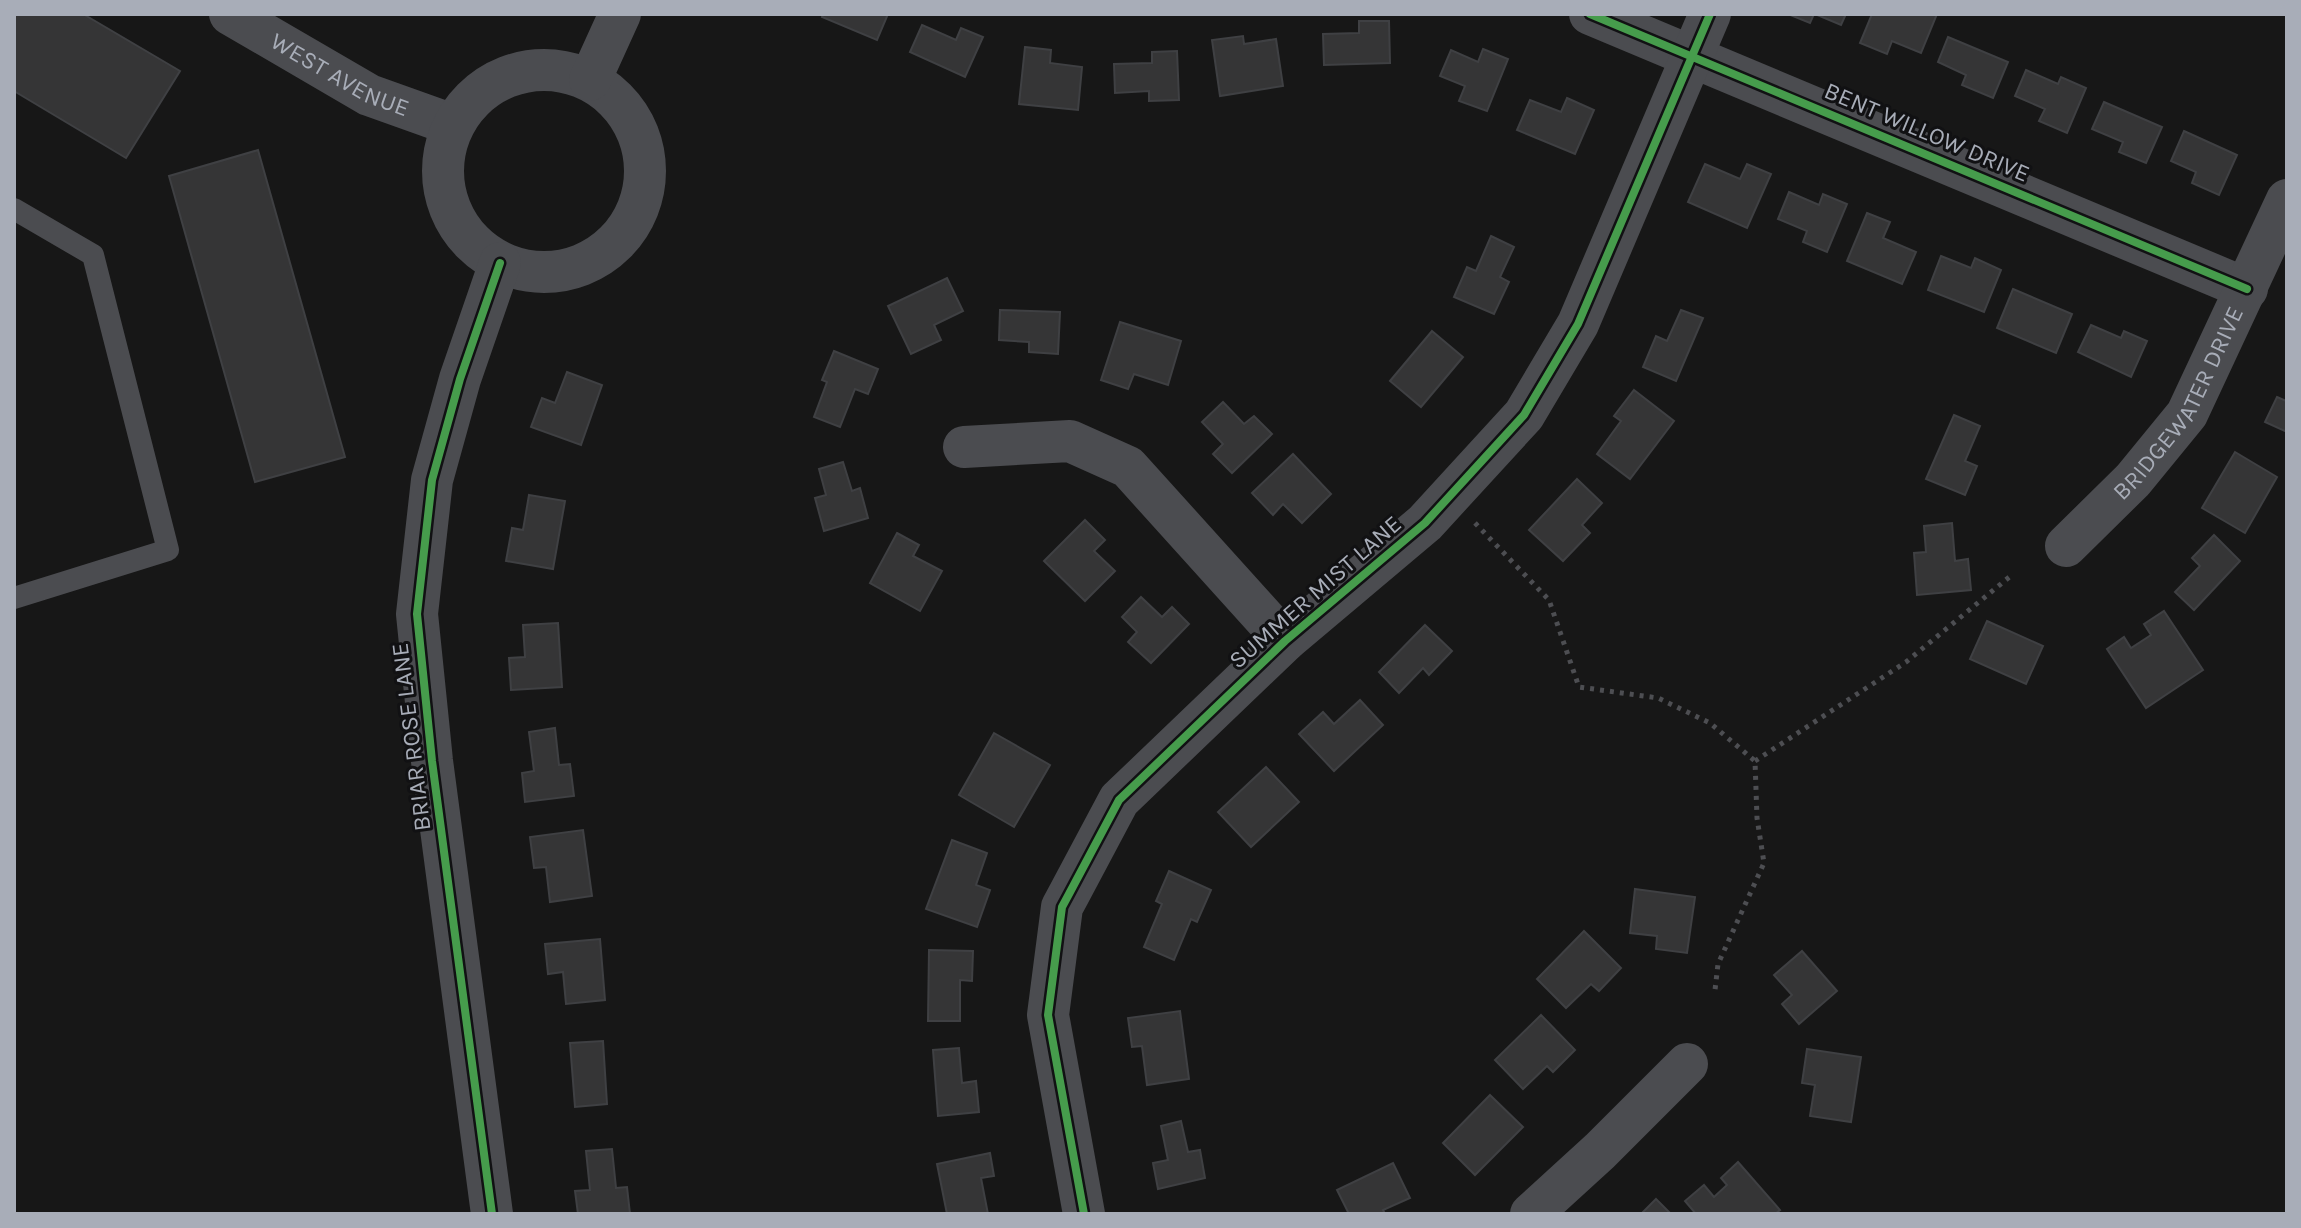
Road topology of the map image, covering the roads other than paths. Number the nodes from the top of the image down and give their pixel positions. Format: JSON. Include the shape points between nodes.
{"nodes":[{"id":1,"x":230,"y":14,"type":"edge"},
{"id":2,"x":620,"y":14,"type":"edge"},
{"id":3,"x":1590,"y":14,"type":"edge"},
{"id":4,"x":1710,"y":14,"type":"edge"},
{"id":5,"x":1692,"y":55,"type":"junction"},
{"id":6,"x":590,"y":80,"type":"junction"},
{"id":7,"x":453,"y":125,"type":"junction"},
{"id":8,"x":2287,"y":200,"type":"edge"},
{"id":9,"x":14,"y":209,"type":"edge"},
{"id":10,"x":500,"y":263,"type":"junction"},
{"id":11,"x":2247,"y":289,"type":"junction"},
{"id":12,"x":964,"y":447,"type":"dead end"},
{"id":13,"x":2066,"y":546,"type":"dead end"},
{"id":14,"x":14,"y":598,"type":"edge"},
{"id":15,"x":1285,"y":641,"type":"junction"},
{"id":16,"x":1687,"y":1064,"type":"dead end"},
{"id":17,"x":492,"y":1214,"type":"edge"},
{"id":18,"x":1084,"y":1214,"type":"edge"},
{"id":19,"x":1531,"y":1214,"type":"edge"}],
"edges":[{"from":1,"to":7,"type":"street","name":"WEST AVENUE","via":[[369,95]]},
{"from":2,"to":6,"type":"street"},
{"from":3,"to":5,"type":"street","name":"BENT WILLOW DRIVE"},
{"from":4,"to":5,"type":"street","name":"SUMMER MIST LANE"},
{"from":5,"to":11,"type":"street","name":"BENT WILLOW DRIVE"},
{"from":5,"to":15,"type":"street","name":"SUMMER MIST LANE","via":[[1578,324],[1524,415],[1425,523]]},
{"from":6,"to":7,"type":"street","via":[[569,71],[534,68],[502,78],[473,97]]},
{"from":6,"to":10,"type":"street","via":[[625,107],[641,137],[647,171],[641,205],[624,235],[599,257],[567,271],[534,273]]},
{"from":7,"to":10,"type":"street","via":[[443,156],[444,188],[454,219],[474,245]]},
{"from":8,"to":11,"type":"street","name":"BRIDGEWATER DRIVE"},
{"from":9,"to":14,"type":"lane","via":[[93,255],[168,550]]},
{"from":10,"to":17,"type":"street","name":"BRIAR ROSE LANE","via":[[432,480],[417,614]]},
{"from":11,"to":13,"type":"street","name":"BRIDGEWATER DRIVE","via":[[2187,414],[2133,480]]},
{"from":12,"to":15,"type":"street","via":[[1070,441],[1128,467]]},
{"from":15,"to":18,"type":"street","name":"SUMMER MIST LANE","via":[[1119,800],[1062,907],[1048,1015]]},
{"from":16,"to":19,"type":"street"}]}
